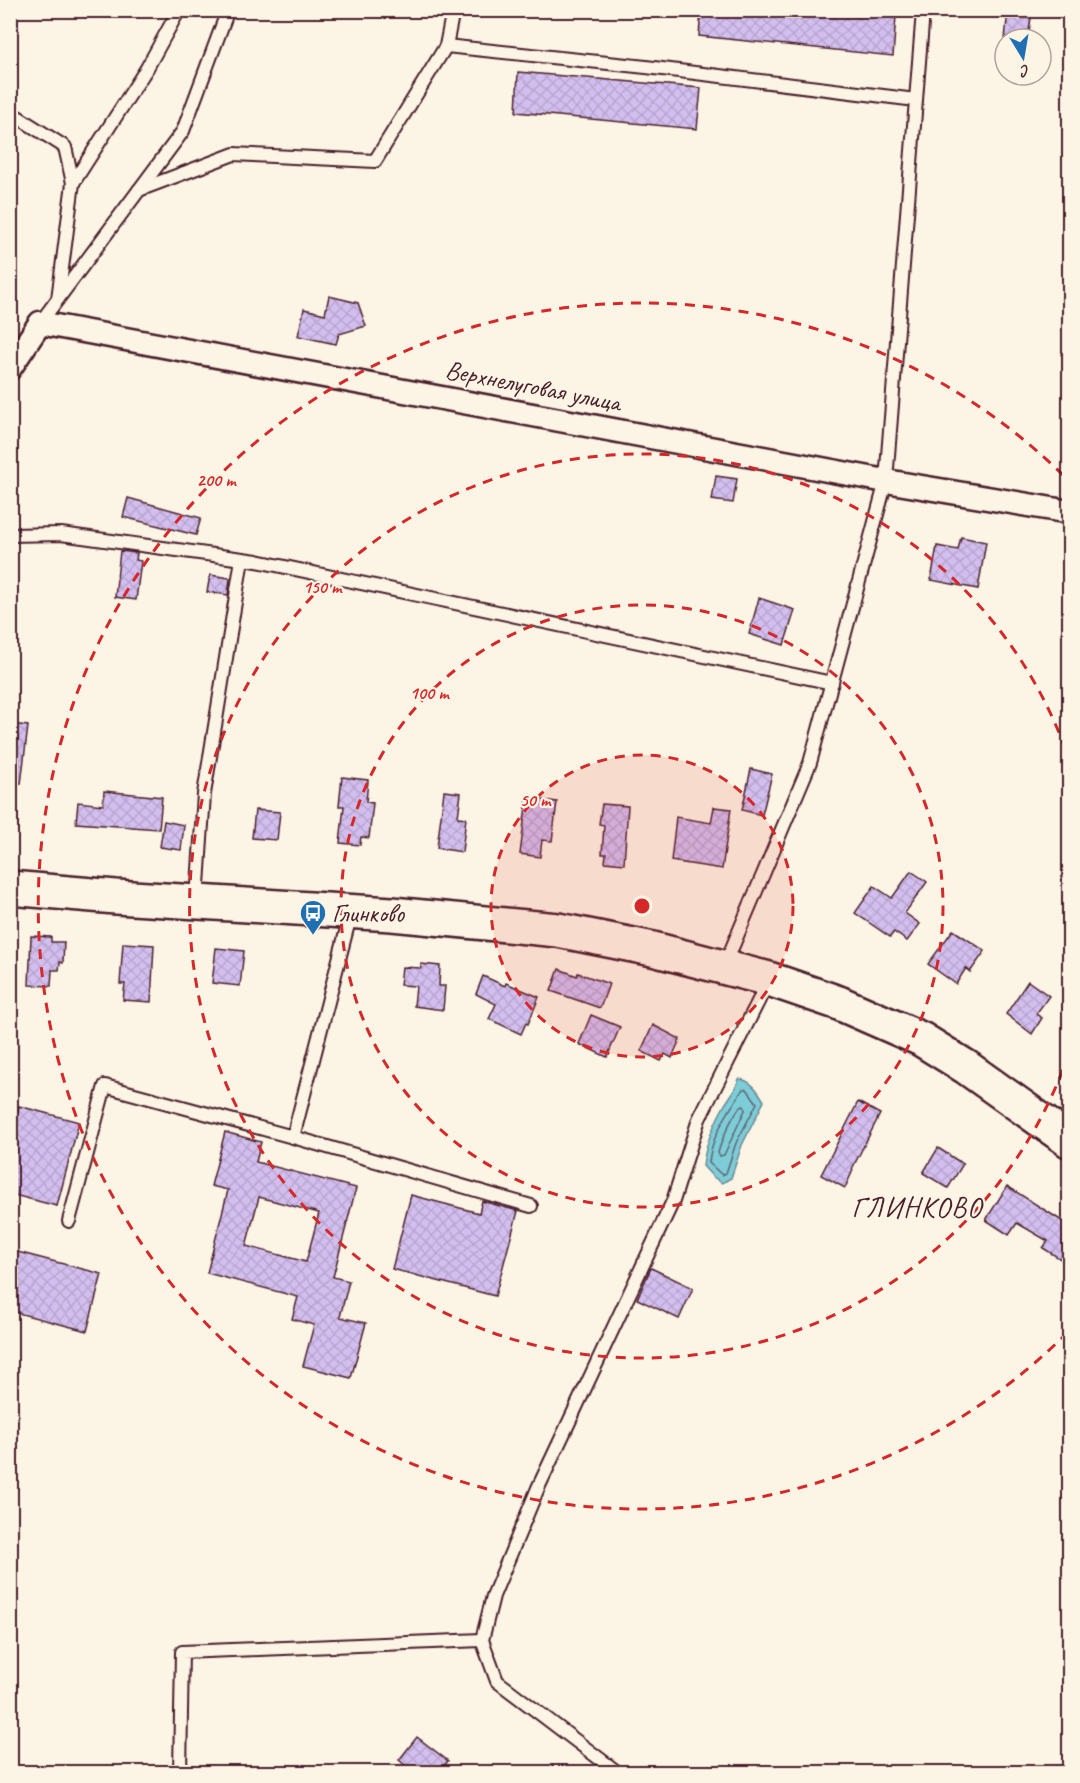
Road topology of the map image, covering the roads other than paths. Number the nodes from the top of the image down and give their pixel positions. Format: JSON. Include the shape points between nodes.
{"nodes":[{"id":1,"x":179,"y":10,"type":"edge"},
{"id":2,"x":228,"y":10,"type":"edge"},
{"id":3,"x":453,"y":10,"type":"edge"},
{"id":4,"x":923,"y":11,"type":"edge"},
{"id":5,"x":446,"y":46,"type":"junction"},
{"id":6,"x":916,"y":100,"type":"junction"},
{"id":7,"x":10,"y":112,"type":"edge"},
{"id":8,"x":73,"y":183,"type":"junction"},
{"id":9,"x":139,"y":190,"type":"junction"},
{"id":10,"x":57,"y":300,"type":"junction"},
{"id":11,"x":40,"y":323,"type":"junction"},
{"id":12,"x":10,"y":368,"type":"edge"},
{"id":13,"x":886,"y":481,"type":"junction"},
{"id":14,"x":1070,"y":512,"type":"edge"},
{"id":15,"x":10,"y":535,"type":"edge"},
{"id":16,"x":242,"y":559,"type":"junction"},
{"id":17,"x":832,"y":683,"type":"junction"},
{"id":18,"x":10,"y":888,"type":"edge"},
{"id":19,"x":197,"y":901,"type":"junction"},
{"id":20,"x":351,"y":912,"type":"junction"},
{"id":21,"x":724,"y":968,"type":"junction"},
{"id":22,"x":769,"y":979,"type":"junction"},
{"id":23,"x":293,"y":1137,"type":"junction"},
{"id":24,"x":1070,"y":1141,"type":"edge"},
{"id":25,"x":531,"y":1206,"type":"dead end"},
{"id":26,"x":69,"y":1221,"type":"dead end"},
{"id":27,"x":482,"y":1640,"type":"junction"},
{"id":28,"x":180,"y":1773,"type":"edge"},
{"id":29,"x":618,"y":1773,"type":"edge"}],
"edges":[{"from":1,"to":8,"type":"lane","via":[[147,68]]},
{"from":2,"to":9,"type":"lane","via":[[183,131]]},
{"from":3,"to":5,"type":"lane"},
{"from":4,"to":6,"type":"lane"},
{"from":5,"to":6,"type":"lane"},
{"from":5,"to":9,"type":"lane","via":[[375,161],[234,154]]},
{"from":6,"to":13,"type":"lane"},
{"from":7,"to":8,"type":"lane","via":[[65,147]]},
{"from":8,"to":10,"type":"lane"},
{"from":9,"to":10,"type":"lane"},
{"from":10,"to":11,"type":"lane"},
{"from":11,"to":12,"type":"street"},
{"from":11,"to":13,"type":"street","name":"Верхнелуговая улица"},
{"from":13,"to":14,"type":"street","name":"Верхнелуговая улица"},
{"from":13,"to":17,"type":"lane"},
{"from":15,"to":16,"type":"lane","via":[[61,534]]},
{"from":16,"to":17,"type":"lane"},
{"from":16,"to":19,"type":"lane","via":[[204,794]]},
{"from":17,"to":21,"type":"lane","via":[[810,764]]},
{"from":18,"to":19,"type":"main road"},
{"from":19,"to":20,"type":"main road"},
{"from":20,"to":21,"type":"main road","via":[[558,930]]},
{"from":20,"to":23,"type":"lane"},
{"from":21,"to":22,"type":"main road"},
{"from":22,"to":24,"type":"main road","via":[[921,1039]]},
{"from":22,"to":27,"type":"lane","via":[[699,1119],[673,1201],[538,1488],[493,1596]]},
{"from":23,"to":25,"type":"lane"},
{"from":23,"to":26,"type":"lane","via":[[105,1086]]},
{"from":27,"to":28,"type":"lane","via":[[182,1652]]},
{"from":27,"to":29,"type":"lane","via":[[497,1681]]}]}
